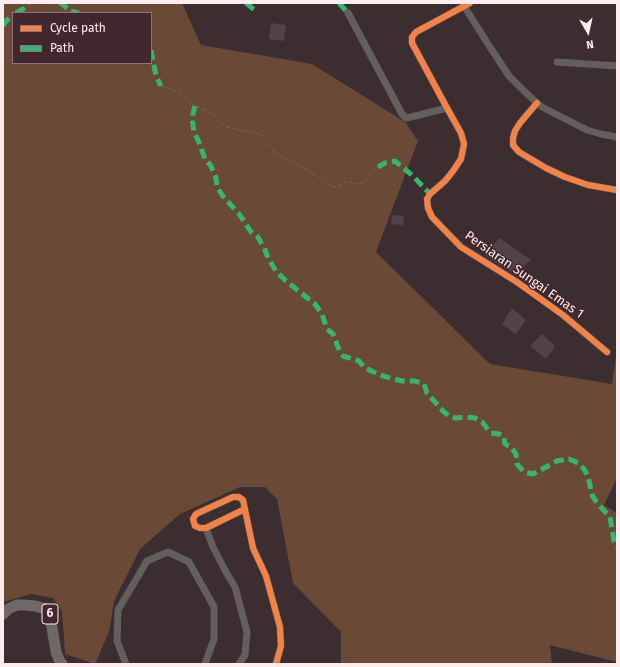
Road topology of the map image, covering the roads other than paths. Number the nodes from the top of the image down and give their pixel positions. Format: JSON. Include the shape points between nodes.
{"nodes":[{"id":1,"x":467,"y":5,"type":"edge"},
{"id":2,"x":348,"y":13,"type":"dead end"},
{"id":3,"x":557,"y":62,"type":"dead end"},
{"id":4,"x":617,"y":66,"type":"edge"},
{"id":5,"x":537,"y":103,"type":"junction"},
{"id":6,"x":447,"y":108,"type":"junction"},
{"id":7,"x":617,"y":137,"type":"edge"},
{"id":8,"x":617,"y":190,"type":"edge"},
{"id":9,"x":607,"y":352,"type":"dead end"},
{"id":10,"x":245,"y":509,"type":"junction"},
{"id":11,"x":206,"y":528,"type":"junction"},
{"id":12,"x":3,"y":614,"type":"edge"},
{"id":13,"x":3,"y":625,"type":"edge"},
{"id":14,"x":55,"y":664,"type":"edge"},
{"id":15,"x":62,"y":664,"type":"edge"},
{"id":16,"x":126,"y":664,"type":"edge"},
{"id":17,"x":205,"y":664,"type":"edge"},
{"id":18,"x":239,"y":664,"type":"edge"},
{"id":19,"x":276,"y":664,"type":"edge"}],
"edges":[{"from":1,"to":5,"type":"street","via":[[509,76]]},
{"from":1,"to":6,"type":"street","name":"Persiaran Sungai Emas 1","via":[[416,32],[412,37],[412,43]]},
{"from":2,"to":6,"type":"street","via":[[406,118]]},
{"from":3,"to":4,"type":"street"},
{"from":5,"to":7,"type":"street","via":[[587,130]]},
{"from":5,"to":8,"type":"street","via":[[515,131],[513,145],[519,152],[565,177],[588,185]]},
{"from":6,"to":9,"type":"street","name":"Persiaran Sungai Emas 1","via":[[464,144],[461,159],[453,171],[427,199],[432,217],[461,247],[537,296]]},
{"from":10,"to":11,"type":"street"},
{"from":10,"to":11,"type":"street","via":[[243,500],[233,497],[196,514],[193,519],[195,526]]},
{"from":10,"to":19,"type":"street","via":[[253,548],[266,576],[280,627],[281,646]]},
{"from":11,"to":18,"type":"street","via":[[213,547],[235,587],[247,632],[245,654]]},
{"from":12,"to":15,"type":"main road","number":"6","via":[[17,605],[46,609],[50,615],[57,656]]},
{"from":13,"to":14,"type":"main road","number":"6","via":[[9,613],[17,610],[29,609],[43,613],[51,658]]},
{"from":16,"to":17,"type":"street","via":[[117,641],[118,610],[147,561],[168,552],[189,562],[214,607],[214,639]]}]}
